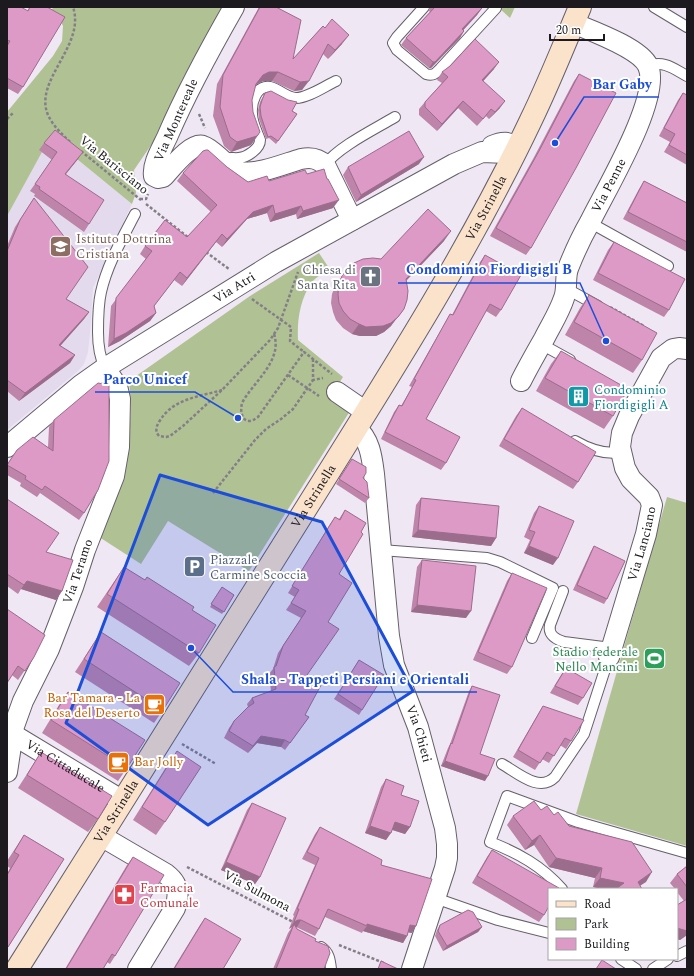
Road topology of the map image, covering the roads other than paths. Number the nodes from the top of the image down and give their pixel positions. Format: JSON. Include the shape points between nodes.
{"nodes":[{"id":1,"x":234,"y":7,"type":"edge"},
{"id":2,"x":424,"y":7,"type":"edge"},
{"id":3,"x":654,"y":7,"type":"edge"},
{"id":4,"x":496,"y":8,"type":"edge"},
{"id":5,"x":576,"y":15,"type":"edge"},
{"id":6,"x":687,"y":27,"type":"edge"},
{"id":7,"x":648,"y":66,"type":"junction"},
{"id":8,"x":687,"y":76,"type":"edge"},
{"id":9,"x":336,"y":81,"type":"dead end"},
{"id":10,"x":395,"y":118,"type":"dead end"},
{"id":11,"x":531,"y":121,"type":"junction"},
{"id":12,"x":516,"y":150,"type":"junction"},
{"id":13,"x":488,"y":151,"type":"junction"},
{"id":14,"x":223,"y":161,"type":"junction"},
{"id":15,"x":325,"y":165,"type":"junction"},
{"id":16,"x":506,"y":170,"type":"junction"},
{"id":17,"x":135,"y":214,"type":"road end"},
{"id":18,"x":352,"y":220,"type":"junction"},
{"id":19,"x":589,"y":222,"type":"junction"},
{"id":20,"x":668,"y":266,"type":"dead end"},
{"id":21,"x":567,"y":289,"type":"junction"},
{"id":22,"x":606,"y":308,"type":"edge"},
{"id":23,"x":541,"y":344,"type":"junction"},
{"id":24,"x":687,"y":349,"type":"edge"},
{"id":25,"x":580,"y":366,"type":"edge"},
{"id":26,"x":105,"y":368,"type":"junction"},
{"id":27,"x":521,"y":381,"type":"dead end"},
{"id":28,"x":337,"y":392,"type":"dead end"},
{"id":29,"x":361,"y":420,"type":"junction"},
{"id":30,"x":566,"y":436,"type":"edge"},
{"id":31,"x":7,"y":447,"type":"edge"},
{"id":32,"x":621,"y":452,"type":"junction"},
{"id":33,"x":381,"y":550,"type":"junction"},
{"id":34,"x":563,"y":591,"type":"dead end"},
{"id":35,"x":532,"y":638,"type":"edge"},
{"id":36,"x":610,"y":652,"type":"junction"},
{"id":37,"x":9,"y":732,"type":"edge"},
{"id":38,"x":502,"y":764,"type":"dead end"},
{"id":39,"x":7,"y":772,"type":"edge"},
{"id":40,"x":122,"y":801,"type":"junction"},
{"id":41,"x":100,"y":836,"type":"junction"},
{"id":42,"x":687,"y":853,"type":"edge"},
{"id":43,"x":561,"y":888,"type":"edge"},
{"id":44,"x":435,"y":898,"type":"junction"},
{"id":45,"x":548,"y":933,"type":"edge"},
{"id":46,"x":312,"y":942,"type":"edge"},
{"id":47,"x":687,"y":951,"type":"edge"},
{"id":48,"x":678,"y":956,"type":"edge"},
{"id":49,"x":622,"y":960,"type":"edge"},
{"id":50,"x":666,"y":960,"type":"edge"},
{"id":51,"x":17,"y":969,"type":"edge"},
{"id":52,"x":138,"y":969,"type":"edge"},
{"id":53,"x":331,"y":969,"type":"edge"},
{"id":54,"x":412,"y":969,"type":"edge"},
{"id":55,"x":636,"y":969,"type":"edge"},
{"id":56,"x":653,"y":969,"type":"edge"}],
"edges":[{"from":1,"to":14,"type":"street","name":"Via Montereale","via":[[201,65],[156,162],[154,174],[157,178],[163,177],[194,146],[206,147]]},
{"from":2,"to":4,"type":"lane","via":[[393,43],[402,54],[426,74],[431,75],[440,69]]},
{"from":3,"to":6,"type":"lane"},
{"from":5,"to":7,"type":"street","via":[[634,51]]},
{"from":5,"to":11,"type":"main road","name":"Via Strinella"},
{"from":7,"to":8,"type":"lane","via":[[663,64]]},
{"from":7,"to":19,"type":"street","name":"Via Penne","via":[[651,75],[644,108],[626,152]]},
{"from":9,"to":14,"type":"lane","via":[[297,98],[278,89],[262,88],[253,101],[252,114],[260,144],[256,150],[244,157],[228,158]]},
{"from":10,"to":15,"type":"lane","via":[[338,151]]},
{"from":11,"to":12,"type":"main road","name":"Via Strinella"},
{"from":11,"to":13,"type":"street","name":"Via Atri"},
{"from":12,"to":13,"type":"street","name":"Via Atri","via":[[507,153]]},
{"from":12,"to":16,"type":"main road","name":"Via Strinella"},
{"from":13,"to":16,"type":"street","via":[[500,154],[505,159]]},
{"from":13,"to":18,"type":"street","name":"Via Atri","via":[[432,175]]},
{"from":14,"to":15,"type":"street","via":[[234,170],[248,172],[308,158],[317,159]]},
{"from":15,"to":18,"type":"street"},
{"from":16,"to":29,"type":"main road","name":"Via Strinella","via":[[434,301]]},
{"from":17,"to":26,"type":"lane","via":[[112,261],[101,294],[99,347],[100,358]]},
{"from":18,"to":26,"type":"street","name":"Via Atri","via":[[248,290]]},
{"from":19,"to":20,"type":"lane"},
{"from":19,"to":21,"type":"street","name":"Via Penne","via":[[567,269]]},
{"from":21,"to":22,"type":"lane"},
{"from":21,"to":23,"type":"street","name":"Via Penne","via":[[560,309]]},
{"from":23,"to":25,"type":"lane"},
{"from":23,"to":27,"type":"street","name":"Via Penne"},
{"from":24,"to":32,"type":"street","name":"Via Lanciano","via":[[670,350],[659,361],[624,424],[620,442]]},
{"from":26,"to":31,"type":"street","name":"Via Atri"},
{"from":26,"to":37,"type":"street","name":"Via Teramo","via":[[117,386],[120,399],[119,447],[114,476],[49,649]]},
{"from":28,"to":29,"type":"street"},
{"from":29,"to":33,"type":"street","name":"Via Chieti","via":[[374,474]]},
{"from":29,"to":40,"type":"main road","name":"Via Strinella"},
{"from":30,"to":32,"type":"lane","via":[[604,453]]},
{"from":32,"to":36,"type":"street","name":"Via Lanciano","via":[[629,476],[651,500],[652,505],[646,534]]},
{"from":33,"to":35,"type":"lane","via":[[487,558],[552,588]]},
{"from":33,"to":44,"type":"street","name":"Via Chieti","via":[[393,659],[422,738],[447,844],[445,868]]},
{"from":34,"to":36,"type":"lane","via":[[550,625],[551,634],[564,642]]},
{"from":36,"to":38,"type":"lane","via":[[584,734],[555,777],[545,784],[536,783]]},
{"from":37,"to":39,"type":"street","name":"Via Teramo","via":[[10,756]]},
{"from":37,"to":40,"type":"street","name":"Via Cittaducale"},
{"from":40,"to":41,"type":"main road","name":"Via Strinella"},
{"from":41,"to":51,"type":"main road","name":"Via Strinella"},
{"from":41,"to":52,"type":"street","via":[[166,874],[173,880],[177,889],[178,899],[175,908]]},
{"from":42,"to":43,"type":"lane","via":[[578,822],[507,796],[490,842],[532,863]]},
{"from":44,"to":45,"type":"lane","via":[[498,920]]},
{"from":44,"to":54,"type":"street","name":"Via Chieti"},
{"from":46,"to":53,"type":"lane","via":[[327,952]]},
{"from":47,"to":48,"type":"lane"},
{"from":49,"to":55,"type":"lane"},
{"from":50,"to":56,"type":"lane"}]}
